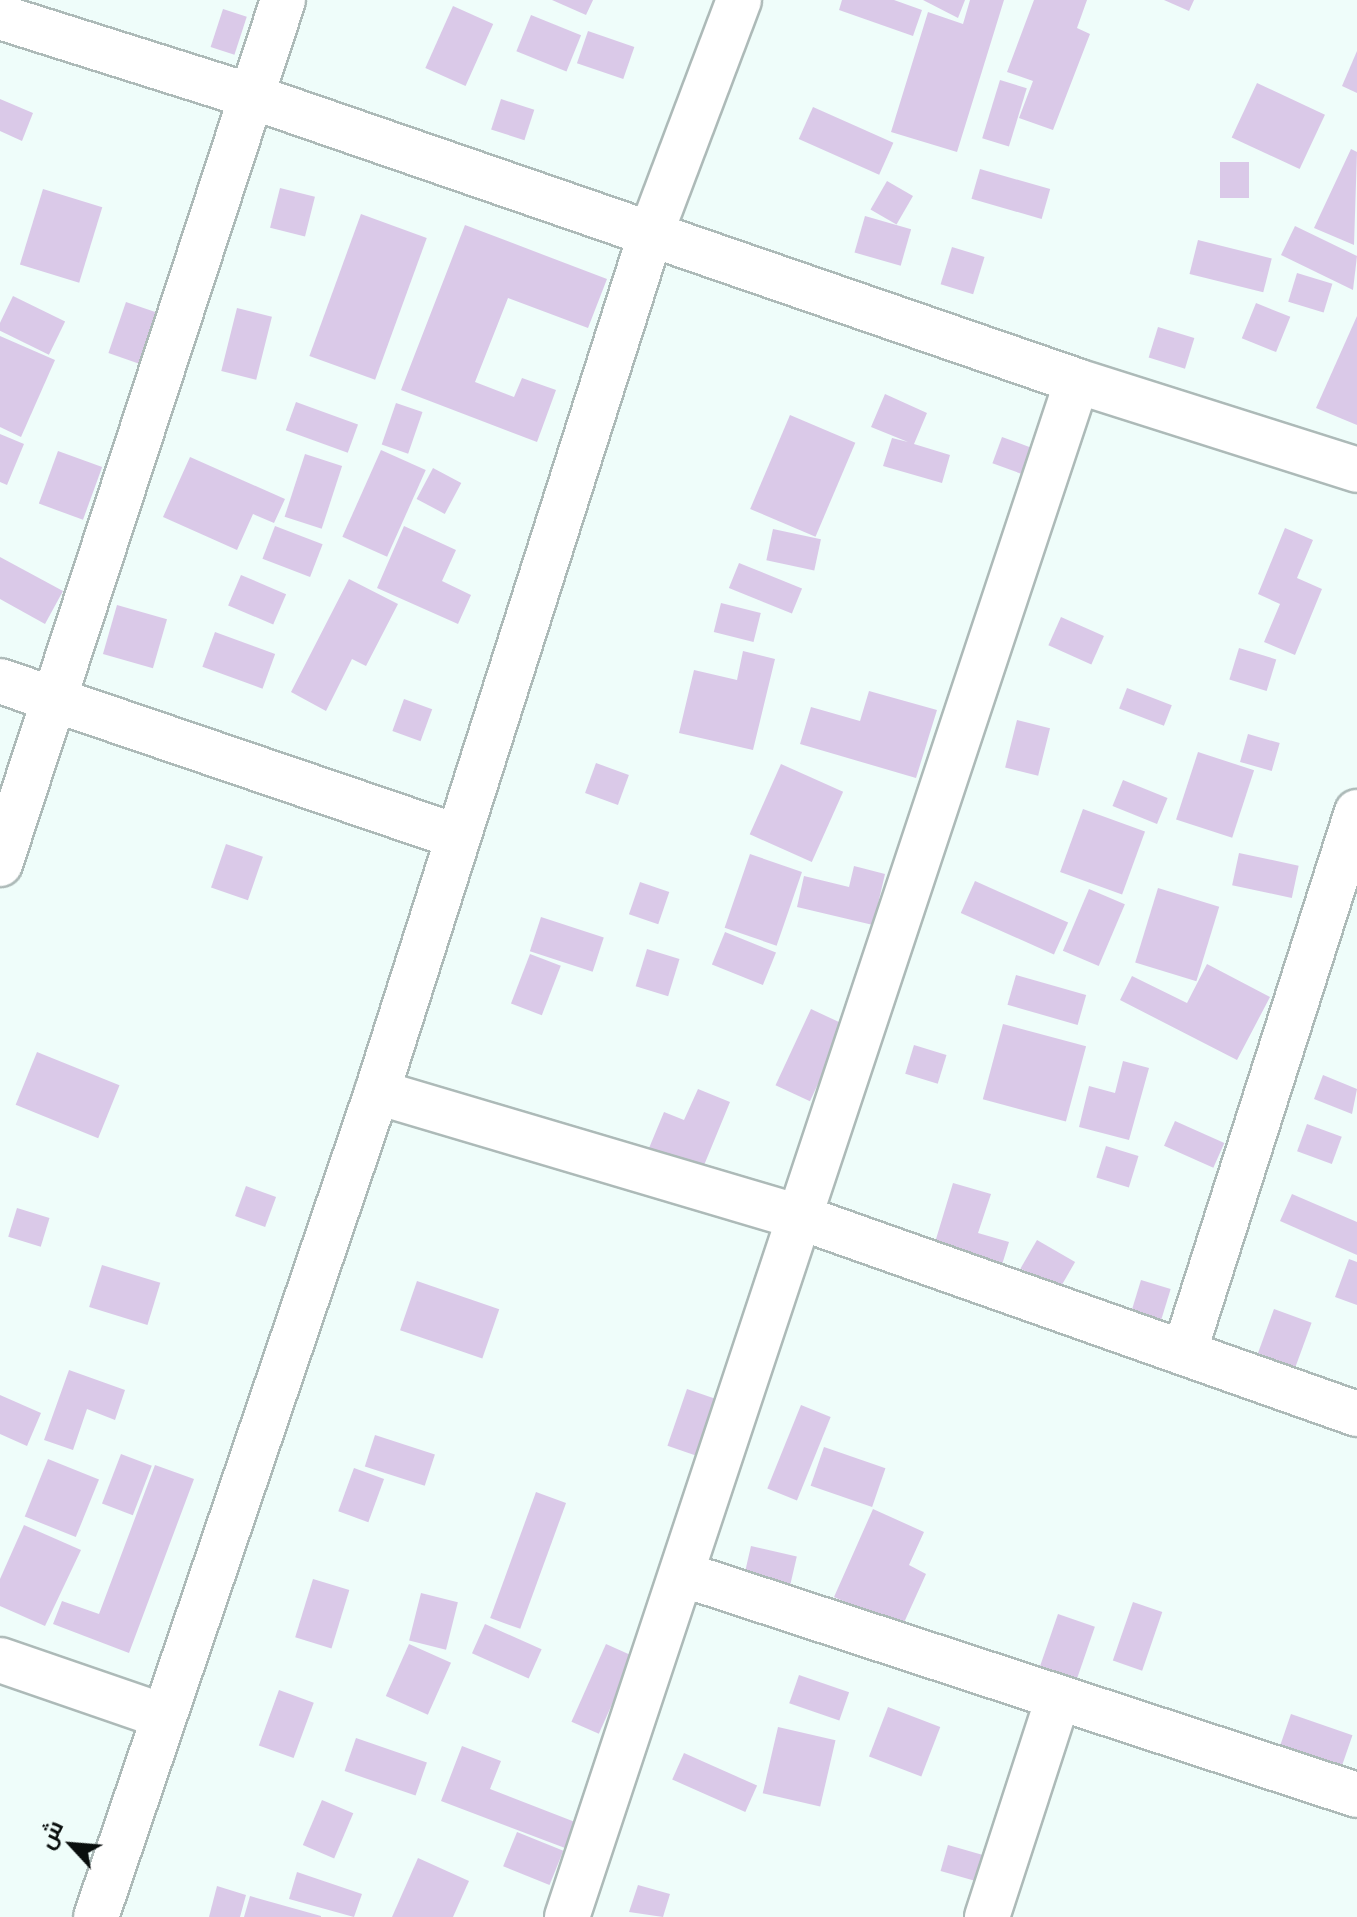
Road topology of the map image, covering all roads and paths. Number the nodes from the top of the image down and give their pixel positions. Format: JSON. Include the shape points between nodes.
{"nodes":[{"id":1,"x":283,"y":0,"type":"edge"},
{"id":2,"x":739,"y":0,"type":"edge"},
{"id":3,"x":0,"y":17,"type":"edge"},
{"id":4,"x":250,"y":96,"type":"junction"},
{"id":5,"x":651,"y":233,"type":"junction"},
{"id":6,"x":1077,"y":381,"type":"junction"},
{"id":7,"x":1357,"y":470,"type":"edge"},
{"id":8,"x":0,"y":681,"type":"edge"},
{"id":9,"x":57,"y":700,"type":"junction"},
{"id":10,"x":1357,"y":812,"type":"edge"},
{"id":11,"x":455,"y":836,"type":"junction"},
{"id":12,"x":0,"y":864,"type":"edge"},
{"id":13,"x":377,"y":1092,"type":"junction"},
{"id":14,"x":802,"y":1218,"type":"junction"},
{"id":15,"x":1184,"y":1353,"type":"junction"},
{"id":16,"x":1357,"y":1414,"type":"edge"},
{"id":17,"x":682,"y":1574,"type":"junction"},
{"id":18,"x":0,"y":1660,"type":"edge"},
{"id":19,"x":1058,"y":1698,"type":"junction"},
{"id":20,"x":163,"y":1716,"type":"junction"},
{"id":21,"x":1357,"y":1795,"type":"edge"},
{"id":22,"x":96,"y":1917,"type":"edge"},
{"id":23,"x":567,"y":1917,"type":"edge"},
{"id":24,"x":987,"y":1917,"type":"edge"}],
"edges":[{"from":1,"to":4,"type":"street"},
{"from":2,"to":5,"type":"street"},
{"from":3,"to":4,"type":"street"},
{"from":4,"to":5,"type":"street"},
{"from":4,"to":9,"type":"street"},
{"from":5,"to":6,"type":"street"},
{"from":5,"to":11,"type":"street"},
{"from":6,"to":7,"type":"street"},
{"from":6,"to":14,"type":"street"},
{"from":8,"to":9,"type":"street"},
{"from":9,"to":11,"type":"street"},
{"from":9,"to":12,"type":"street"},
{"from":10,"to":15,"type":"street"},
{"from":11,"to":13,"type":"street"},
{"from":13,"to":14,"type":"street"},
{"from":13,"to":20,"type":"street"},
{"from":14,"to":15,"type":"street"},
{"from":14,"to":17,"type":"street"},
{"from":15,"to":16,"type":"street"},
{"from":17,"to":19,"type":"street"},
{"from":17,"to":23,"type":"street"},
{"from":18,"to":20,"type":"street"},
{"from":19,"to":21,"type":"street"},
{"from":19,"to":24,"type":"street"},
{"from":20,"to":22,"type":"street"}]}
